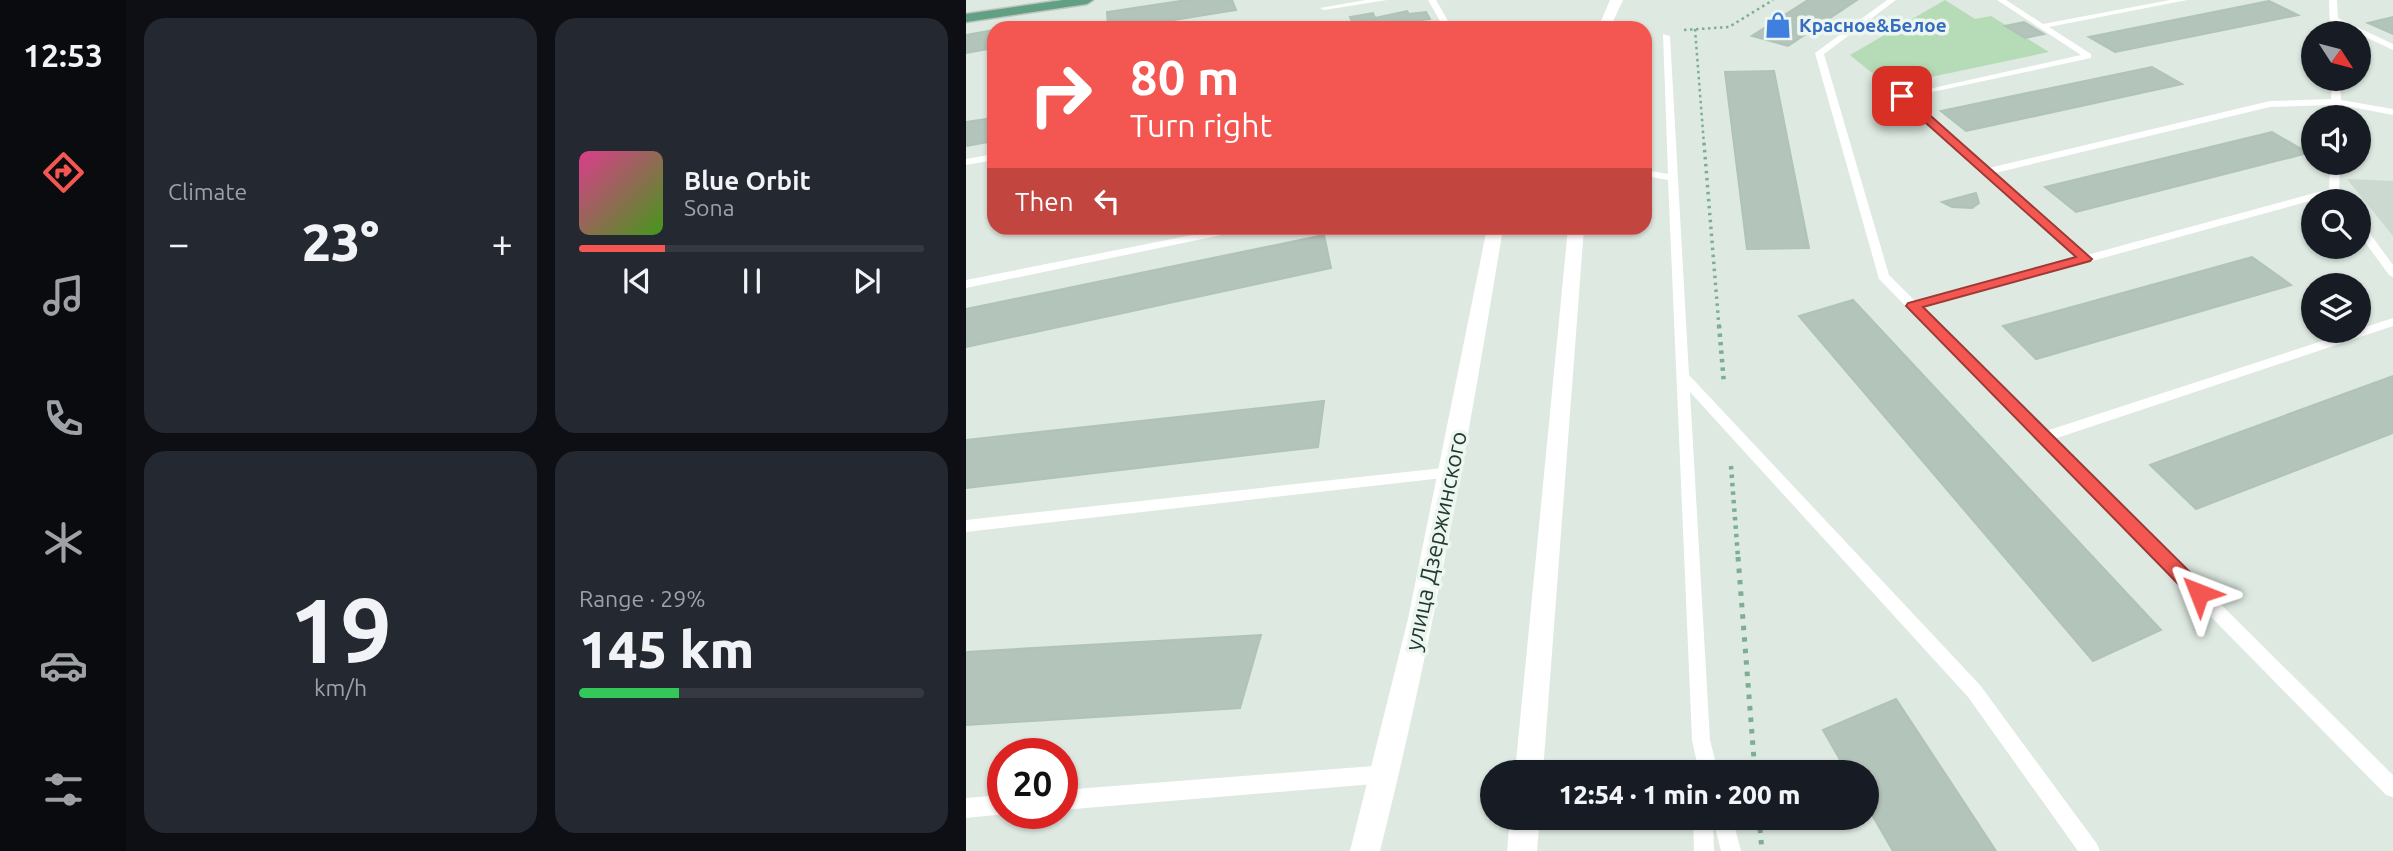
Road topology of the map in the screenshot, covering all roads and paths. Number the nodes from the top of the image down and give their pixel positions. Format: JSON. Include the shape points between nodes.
{"nodes":[{"id":1,"x":1087,"y":0,"type":"edge"},
{"id":2,"x":1383,"y":0,"type":"edge"},
{"id":3,"x":1432,"y":0,"type":"edge"},
{"id":4,"x":1618,"y":0,"type":"edge"},
{"id":5,"x":1773,"y":0,"type":"edge"},
{"id":6,"x":1892,"y":0,"type":"edge"},
{"id":7,"x":2001,"y":0,"type":"edge"},
{"id":8,"x":2183,"y":0,"type":"edge"},
{"id":9,"x":2333,"y":0,"type":"edge"},
{"id":10,"x":1057,"y":2,"type":"edge"},
{"id":11,"x":1323,"y":4,"type":"edge"},
{"id":12,"x":1599,"y":9,"type":"dead end"},
{"id":13,"x":966,"y":18,"type":"edge"},
{"id":14,"x":2333,"y":19,"type":"joint"},
{"id":15,"x":1329,"y":21,"type":"edge"},
{"id":16,"x":1444,"y":21,"type":"edge"},
{"id":17,"x":1602,"y":21,"type":"edge"},
{"id":18,"x":1608,"y":21,"type":"edge"},
{"id":19,"x":2044,"y":26,"type":"junction"},
{"id":20,"x":1682,"y":30,"type":"dead end"},
{"id":21,"x":1666,"y":36,"type":"dead end"},
{"id":22,"x":2393,"y":47,"type":"edge"},
{"id":23,"x":2337,"y":91,"type":"edge"},
{"id":24,"x":2337,"y":102,"type":"junction"},
{"id":25,"x":2337,"y":105,"type":"edge"},
{"id":26,"x":2393,"y":112,"type":"edge"},
{"id":27,"x":987,"y":158,"type":"edge"},
{"id":28,"x":966,"y":162,"type":"edge"},
{"id":29,"x":1987,"y":172,"type":"junction"},
{"id":30,"x":1652,"y":174,"type":"edge"},
{"id":31,"x":1673,"y":178,"type":"junction"},
{"id":32,"x":2301,"y":200,"type":"edge"},
{"id":33,"x":1207,"y":235,"type":"edge"},
{"id":34,"x":1494,"y":235,"type":"edge"},
{"id":35,"x":1575,"y":235,"type":"edge"},
{"id":36,"x":2371,"y":243,"type":"edge"},
{"id":37,"x":2085,"y":259,"type":"junction"},
{"id":38,"x":2393,"y":273,"type":"edge"},
{"id":39,"x":966,"y":284,"type":"edge"},
{"id":40,"x":1913,"y":306,"type":"junction"},
{"id":41,"x":2393,"y":322,"type":"edge"},
{"id":42,"x":1683,"y":376,"type":"junction"},
{"id":43,"x":2043,"y":437,"type":"junction"},
{"id":44,"x":1452,"y":472,"type":"junction"},
{"id":45,"x":966,"y":526,"type":"edge"},
{"id":46,"x":1700,"y":740,"type":"junction"},
{"id":47,"x":1530,"y":760,"type":"edge"},
{"id":48,"x":1701,"y":760,"type":"edge"},
{"id":49,"x":1706,"y":760,"type":"edge"},
{"id":50,"x":1386,"y":774,"type":"junction"},
{"id":51,"x":2393,"y":788,"type":"edge"},
{"id":52,"x":1078,"y":799,"type":"edge"},
{"id":53,"x":987,"y":806,"type":"edge"},
{"id":54,"x":966,"y":808,"type":"edge"},
{"id":55,"x":1524,"y":830,"type":"edge"},
{"id":56,"x":1703,"y":830,"type":"edge"},
{"id":57,"x":1725,"y":830,"type":"edge"},
{"id":58,"x":1760,"y":830,"type":"edge"},
{"id":59,"x":1365,"y":851,"type":"edge"},
{"id":60,"x":1522,"y":851,"type":"edge"},
{"id":61,"x":1704,"y":851,"type":"edge"},
{"id":62,"x":1731,"y":851,"type":"edge"},
{"id":63,"x":1762,"y":851,"type":"edge"},
{"id":64,"x":2090,"y":851,"type":"edge"}],
"edges":[{"from":1,"to":10,"type":"main road"},
{"from":2,"to":11,"type":"lane"},
{"from":3,"to":16,"type":"lane"},
{"from":4,"to":18,"type":"street"},
{"from":5,"to":20,"type":"path","via":[[1730,27]]},
{"from":6,"to":40,"type":"lane","via":[[1819,53],[1883,276]]},
{"from":7,"to":19,"type":"lane"},
{"from":8,"to":19,"type":"lane"},
{"from":9,"to":14,"type":"lane"},
{"from":10,"to":13,"type":"main road"},
{"from":11,"to":15,"type":"lane"},
{"from":12,"to":17,"type":"street"},
{"from":14,"to":22,"type":"lane"},
{"from":19,"to":29,"type":"lane","via":[[2088,56],[1902,96]]},
{"from":21,"to":31,"type":"lane"},
{"from":23,"to":24,"type":"lane"},
{"from":24,"to":25,"type":"lane"},
{"from":24,"to":26,"type":"lane"},
{"from":24,"to":29,"type":"lane","via":[[2270,104]]},
{"from":27,"to":28,"type":"lane"},
{"from":29,"to":37,"type":"lane"},
{"from":30,"to":31,"type":"lane"},
{"from":31,"to":42,"type":"lane"},
{"from":32,"to":37,"type":"lane"},
{"from":33,"to":39,"type":"lane"},
{"from":34,"to":44,"type":"street","name":"улица Дзержинского"},
{"from":35,"to":47,"type":"street"},
{"from":36,"to":38,"type":"lane"},
{"from":37,"to":40,"type":"lane"},
{"from":40,"to":43,"type":"lane"},
{"from":41,"to":43,"type":"lane"},
{"from":42,"to":46,"type":"lane"},
{"from":42,"to":64,"type":"lane","via":[[1974,691]]},
{"from":43,"to":51,"type":"lane"},
{"from":44,"to":45,"type":"lane"},
{"from":44,"to":50,"type":"street","name":"улица Дзержинского"},
{"from":46,"to":48,"type":"lane"},
{"from":46,"to":49,"type":"lane"},
{"from":50,"to":52,"type":"lane"},
{"from":50,"to":59,"type":"street","name":"улица Дзержинского"},
{"from":53,"to":54,"type":"lane"},
{"from":55,"to":60,"type":"street"},
{"from":56,"to":61,"type":"lane"},
{"from":57,"to":62,"type":"lane"},
{"from":58,"to":63,"type":"path"}]}
